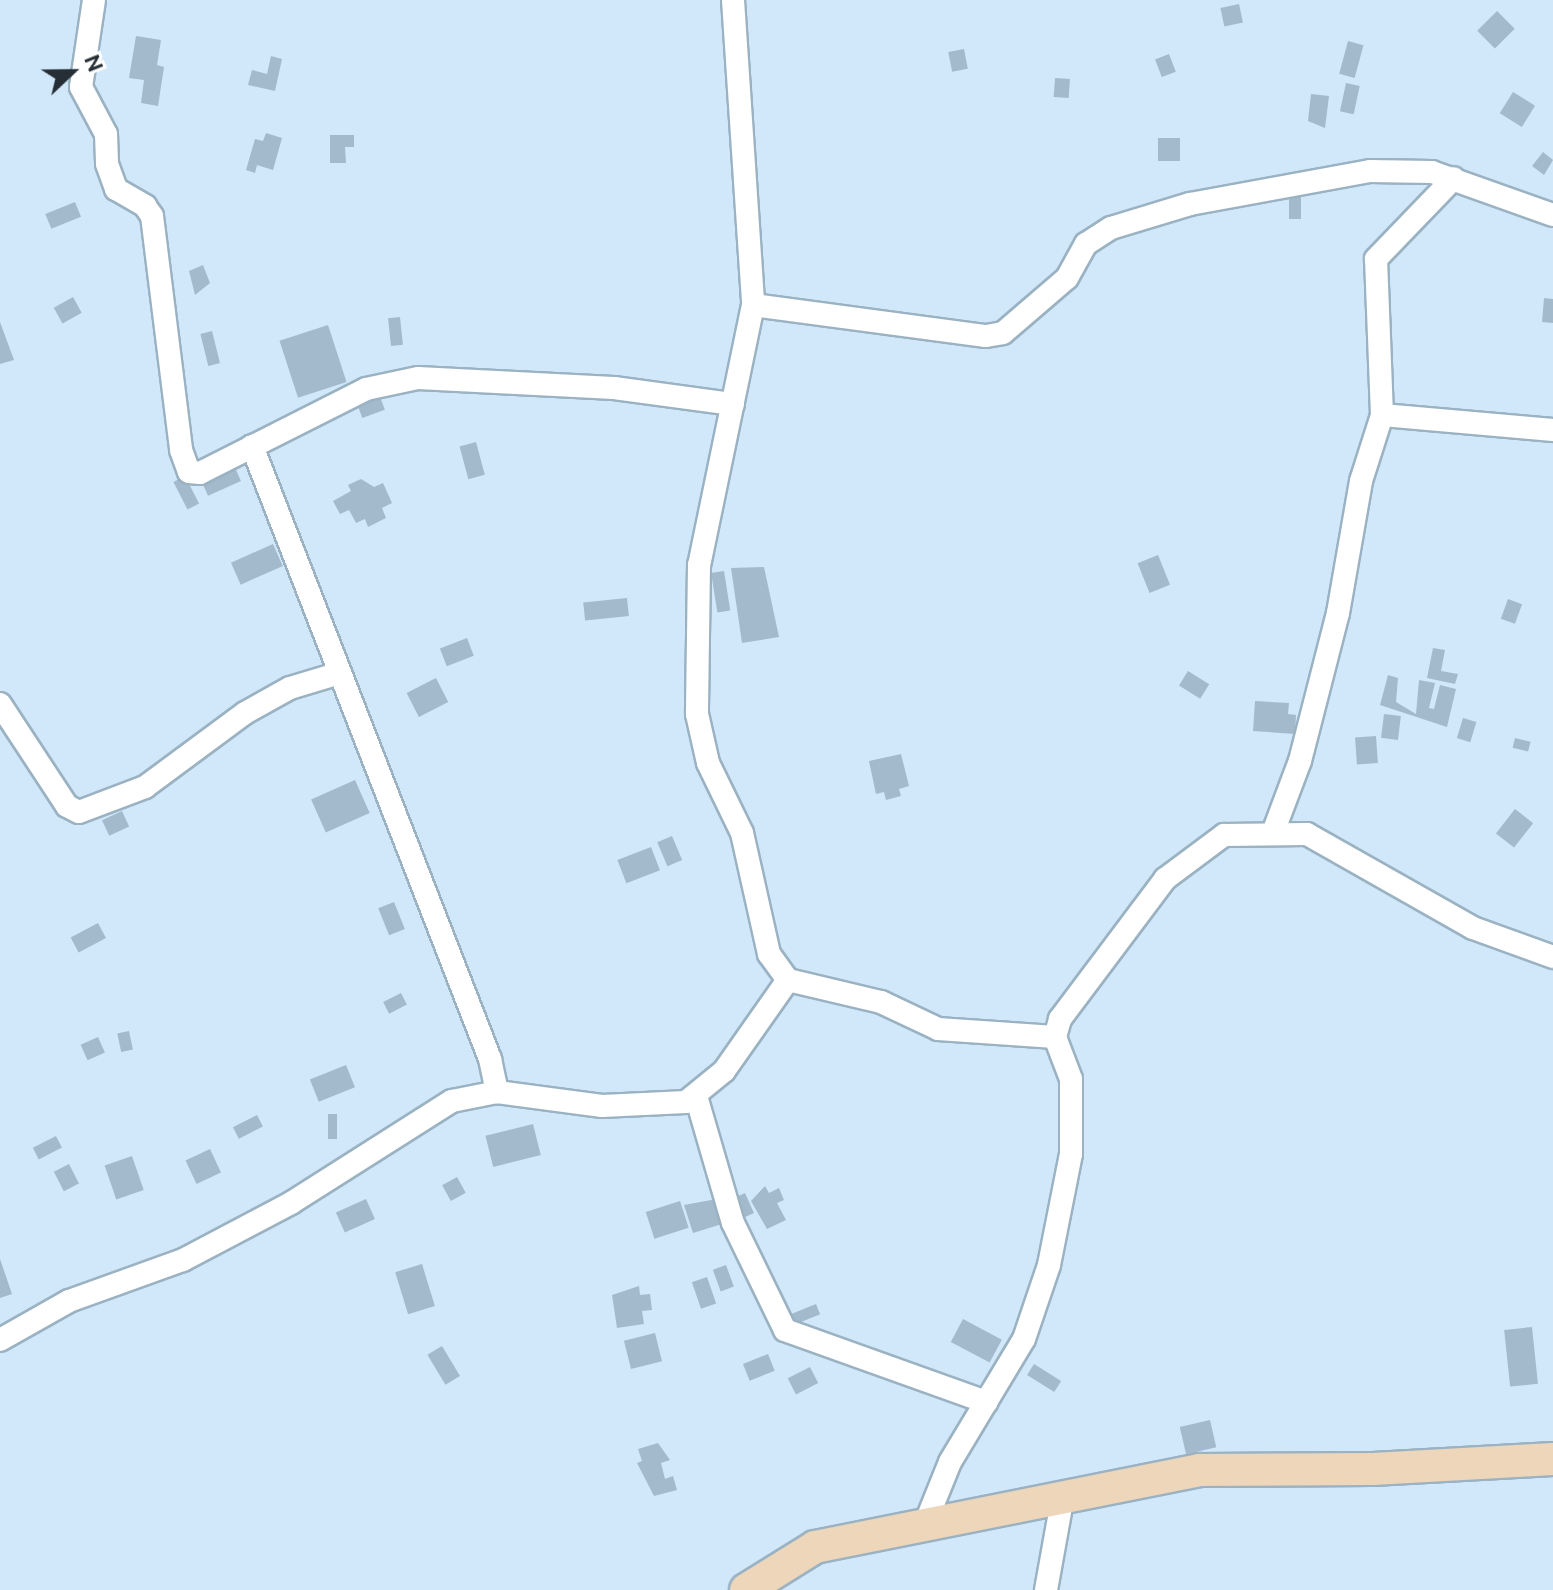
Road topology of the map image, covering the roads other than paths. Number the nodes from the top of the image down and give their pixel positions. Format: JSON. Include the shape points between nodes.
{"nodes":[{"id":1,"x":94,"y":0,"type":"edge"},
{"id":2,"x":733,"y":0,"type":"edge"},
{"id":3,"x":1454,"y":178,"type":"junction"},
{"id":4,"x":1553,"y":215,"type":"edge"},
{"id":5,"x":753,"y":305,"type":"junction"},
{"id":6,"x":733,"y":404,"type":"junction"},
{"id":7,"x":1382,"y":415,"type":"junction"},
{"id":8,"x":1553,"y":430,"type":"edge"},
{"id":9,"x":252,"y":446,"type":"junction"},
{"id":10,"x":340,"y":673,"type":"junction"},
{"id":11,"x":0,"y":704,"type":"edge"},
{"id":12,"x":1274,"y":830,"type":"junction"},
{"id":13,"x":1553,"y":957,"type":"edge"},
{"id":14,"x":788,"y":980,"type":"junction"},
{"id":15,"x":1055,"y":1037,"type":"junction"},
{"id":16,"x":497,"y":1092,"type":"junction"},
{"id":17,"x":696,"y":1096,"type":"junction"},
{"id":18,"x":0,"y":1340,"type":"edge"},
{"id":19,"x":986,"y":1402,"type":"junction"},
{"id":20,"x":1553,"y":1459,"type":"edge"},
{"id":21,"x":1062,"y":1501,"type":"junction"},
{"id":22,"x":925,"y":1524,"type":"junction"},
{"id":23,"x":746,"y":1590,"type":"edge"},
{"id":24,"x":1046,"y":1590,"type":"edge"}],
"edges":[{"from":1,"to":9,"type":"street","via":[[81,87],[106,134],[107,164],[116,189],[152,216],[183,462],[189,472],[200,473]]},
{"from":2,"to":5,"type":"street"},
{"from":3,"to":4,"type":"street"},
{"from":3,"to":5,"type":"street","via":[[1412,169],[1331,175],[1190,204],[1111,228],[1086,244],[1067,278],[1014,327],[986,336]]},
{"from":3,"to":7,"type":"street","via":[[1376,259]]},
{"from":5,"to":6,"type":"street"},
{"from":6,"to":9,"type":"street","via":[[614,388],[418,378],[366,389]]},
{"from":6,"to":14,"type":"street","via":[[699,565],[698,727],[708,763],[742,833],[769,954]]},
{"from":7,"to":8,"type":"street"},
{"from":7,"to":12,"type":"street","via":[[1361,481],[1338,613],[1300,761]]},
{"from":9,"to":10,"type":"street"},
{"from":10,"to":11,"type":"street","via":[[316,676],[265,701],[145,787],[79,812],[67,806]]},
{"from":10,"to":16,"type":"street","via":[[490,1059]]},
{"from":12,"to":13,"type":"street","via":[[1329,842],[1473,928]]},
{"from":12,"to":15,"type":"street","via":[[1224,835],[1165,879],[1066,1010]]},
{"from":14,"to":15,"type":"street","via":[[881,1002],[938,1029]]},
{"from":14,"to":17,"type":"street","via":[[724,1071]]},
{"from":15,"to":19,"type":"street","via":[[1073,1099],[1065,1202],[1032,1320]]},
{"from":16,"to":17,"type":"street","via":[[602,1106],[667,1105]]},
{"from":16,"to":18,"type":"street","via":[[452,1101],[237,1232],[183,1260],[56,1307]]},
{"from":17,"to":19,"type":"street","via":[[733,1223],[785,1330]]},
{"from":19,"to":22,"type":"street","via":[[950,1462]]},
{"from":20,"to":21,"type":"main road","via":[[1373,1469],[1199,1470]]},
{"from":21,"to":22,"type":"main road"},
{"from":21,"to":24,"type":"street"},
{"from":22,"to":23,"type":"main road","via":[[815,1547]]}]}
